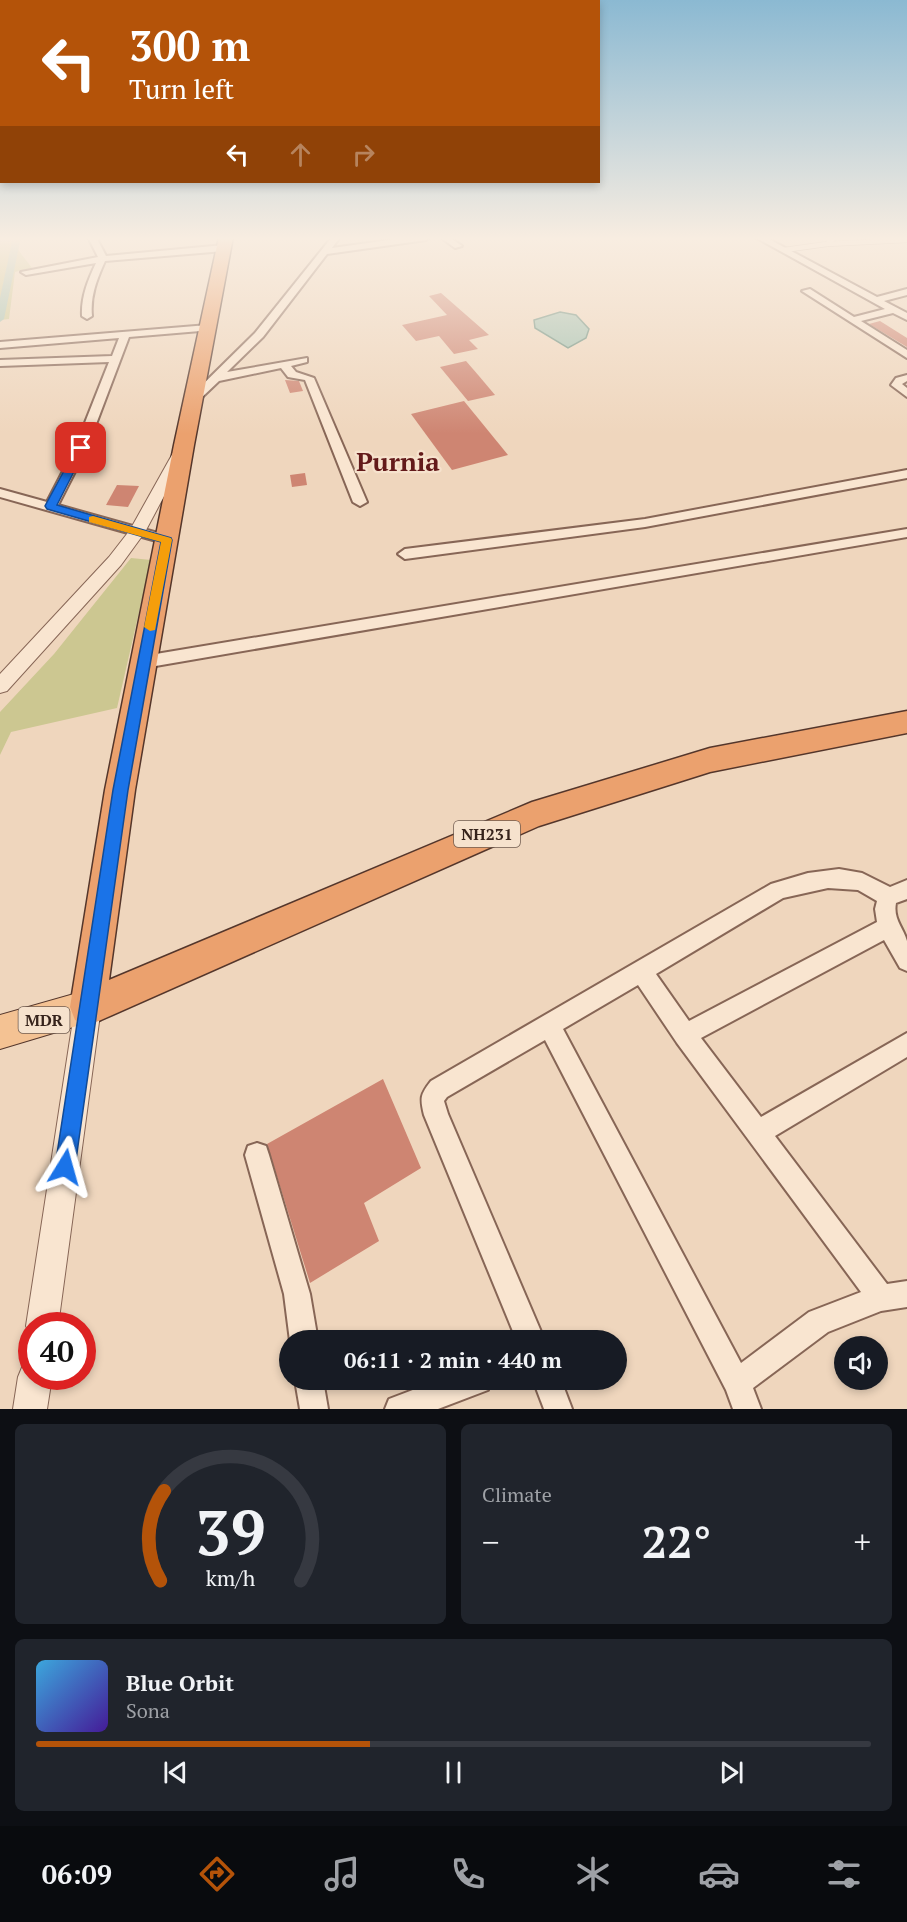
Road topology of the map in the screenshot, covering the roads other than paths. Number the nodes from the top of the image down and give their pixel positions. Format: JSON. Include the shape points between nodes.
{"nodes":[{"id":1,"x":87,"y":303,"type":"edge"},
{"id":2,"x":213,"y":303,"type":"edge"},
{"id":3,"x":284,"y":303,"type":"edge"},
{"id":4,"x":826,"y":303,"type":"edge"},
{"id":5,"x":881,"y":303,"type":"edge"},
{"id":6,"x":894,"y":310,"type":"junction"},
{"id":7,"x":87,"y":316,"type":"dead end"},
{"id":8,"x":907,"y":317,"type":"edge"},
{"id":9,"x":853,"y":320,"type":"junction"},
{"id":10,"x":208,"y":327,"type":"junction"},
{"id":11,"x":124,"y":335,"type":"junction"},
{"id":12,"x":2,"y":345,"type":"edge"},
{"id":13,"x":907,"y":355,"type":"edge"},
{"id":14,"x":0,"y":357,"type":"edge"},
{"id":15,"x":115,"y":359,"type":"junction"},
{"id":16,"x":303,"y":360,"type":"dead end"},
{"id":17,"x":0,"y":363,"type":"edge"},
{"id":18,"x":284,"y":364,"type":"junction"},
{"id":19,"x":907,"y":378,"type":"edge"},
{"id":20,"x":215,"y":379,"type":"junction"},
{"id":21,"x":907,"y":394,"type":"edge"},
{"id":22,"x":195,"y":398,"type":"junction"},
{"id":23,"x":184,"y":446,"type":"junction"},
{"id":24,"x":907,"y":474,"type":"edge"},
{"id":25,"x":0,"y":492,"type":"edge"},
{"id":26,"x":360,"y":502,"type":"dead end"},
{"id":27,"x":51,"y":506,"type":"junction"},
{"id":28,"x":137,"y":532,"type":"junction"},
{"id":29,"x":907,"y":533,"type":"edge"},
{"id":30,"x":167,"y":540,"type":"junction"},
{"id":31,"x":405,"y":554,"type":"dead end"},
{"id":32,"x":144,"y":662,"type":"junction"},
{"id":33,"x":0,"y":686,"type":"edge"},
{"id":34,"x":907,"y":722,"type":"edge"},
{"id":35,"x":898,"y":893,"type":"edge"},
{"id":36,"x":888,"y":927,"type":"junction"},
{"id":37,"x":907,"y":961,"type":"edge"},
{"id":38,"x":641,"y":971,"type":"junction"},
{"id":39,"x":88,"y":1007,"type":"junction"},
{"id":40,"x":549,"y":1025,"type":"junction"},
{"id":41,"x":0,"y":1032,"type":"edge"},
{"id":42,"x":685,"y":1035,"type":"junction"},
{"id":43,"x":907,"y":1044,"type":"edge"},
{"id":44,"x":759,"y":1132,"type":"junction"},
{"id":45,"x":258,"y":1155,"type":"dead end"},
{"id":46,"x":907,"y":1294,"type":"edge"},
{"id":47,"x":881,"y":1298,"type":"junction"},
{"id":48,"x":44,"y":1312,"type":"edge"},
{"id":49,"x":302,"y":1330,"type":"edge"},
{"id":50,"x":526,"y":1330,"type":"edge"},
{"id":51,"x":737,"y":1383,"type":"junction"},
{"id":52,"x":33,"y":1390,"type":"edge"},
{"id":53,"x":311,"y":1390,"type":"edge"},
{"id":54,"x":451,"y":1390,"type":"edge"},
{"id":55,"x":551,"y":1390,"type":"edge"},
{"id":56,"x":30,"y":1409,"type":"edge"},
{"id":57,"x":314,"y":1409,"type":"edge"},
{"id":58,"x":399,"y":1409,"type":"edge"},
{"id":59,"x":558,"y":1409,"type":"edge"},
{"id":60,"x":747,"y":1409,"type":"edge"}],
"edges":[{"from":1,"to":7,"type":"street"},
{"from":2,"to":10,"type":"highway"},
{"from":3,"to":20,"type":"street"},
{"from":4,"to":9,"type":"street"},
{"from":5,"to":6,"type":"street"},
{"from":6,"to":8,"type":"street"},
{"from":6,"to":9,"type":"street"},
{"from":9,"to":13,"type":"street"},
{"from":10,"to":11,"type":"street"},
{"from":10,"to":22,"type":"highway"},
{"from":11,"to":12,"type":"street"},
{"from":11,"to":15,"type":"street"},
{"from":12,"to":14,"type":"street"},
{"from":15,"to":17,"type":"street"},
{"from":15,"to":27,"type":"street","via":[[81,448]]},
{"from":16,"to":18,"type":"street"},
{"from":18,"to":20,"type":"street"},
{"from":18,"to":26,"type":"street","via":[[292,375],[309,378]]},
{"from":19,"to":21,"type":"street","via":[[896,385]]},
{"from":20,"to":22,"type":"street"},
{"from":22,"to":23,"type":"highway"},
{"from":23,"to":28,"type":"street"},
{"from":23,"to":30,"type":"highway"},
{"from":24,"to":31,"type":"street","via":[[645,523]]},
{"from":25,"to":27,"type":"street"},
{"from":27,"to":28,"type":"street"},
{"from":28,"to":30,"type":"street"},
{"from":28,"to":33,"type":"street"},
{"from":29,"to":32,"type":"street"},
{"from":30,"to":32,"type":"highway"},
{"from":32,"to":39,"type":"highway","via":[[120,790]]},
{"from":34,"to":39,"type":"highway","number":"NH231","via":[[710,760],[532,815]]},
{"from":35,"to":36,"type":"street","via":[[885,909]]},
{"from":35,"to":38,"type":"street","via":[[848,879],[795,885],[778,891]]},
{"from":36,"to":37,"type":"street"},
{"from":36,"to":42,"type":"street"},
{"from":38,"to":40,"type":"street"},
{"from":38,"to":42,"type":"street"},
{"from":39,"to":41,"type":"main road","number":"MDR"},
{"from":39,"to":48,"type":"street","number":"MDR"},
{"from":40,"to":50,"type":"street","via":[[440,1089],[432,1099]]},
{"from":40,"to":51,"type":"street"},
{"from":42,"to":44,"type":"street"},
{"from":43,"to":44,"type":"street"},
{"from":44,"to":47,"type":"street"},
{"from":45,"to":49,"type":"street","via":[[297,1294]]},
{"from":46,"to":47,"type":"street"},
{"from":47,"to":51,"type":"street","via":[[819,1322]]},
{"from":51,"to":60,"type":"street"},
{"from":52,"to":56,"type":"street"},
{"from":53,"to":57,"type":"street"},
{"from":54,"to":58,"type":"street"},
{"from":55,"to":59,"type":"street"}]}
